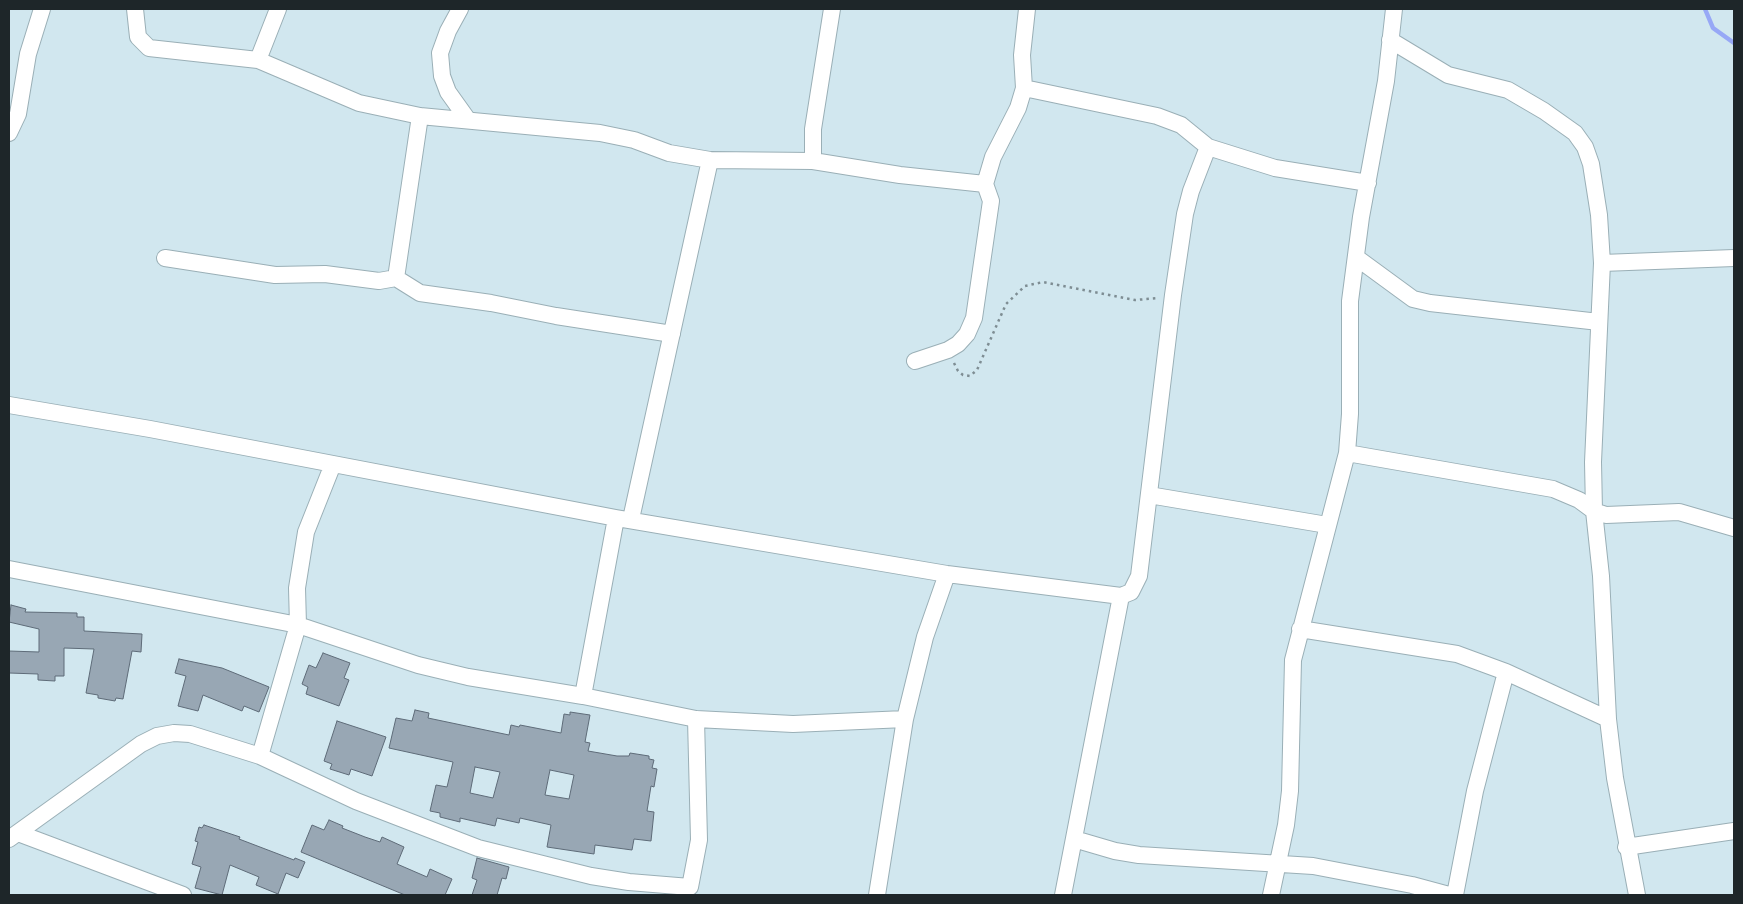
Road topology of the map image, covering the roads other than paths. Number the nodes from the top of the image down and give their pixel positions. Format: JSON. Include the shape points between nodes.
{"nodes":[{"id":1,"x":42,"y":9,"type":"edge"},
{"id":2,"x":135,"y":9,"type":"edge"},
{"id":3,"x":278,"y":9,"type":"edge"},
{"id":4,"x":460,"y":9,"type":"edge"},
{"id":5,"x":832,"y":9,"type":"edge"},
{"id":6,"x":1027,"y":9,"type":"edge"},
{"id":7,"x":1394,"y":9,"type":"edge"},
{"id":8,"x":1390,"y":40,"type":"junction"},
{"id":9,"x":258,"y":60,"type":"junction"},
{"id":10,"x":1024,"y":88,"type":"junction"},
{"id":11,"x":420,"y":116,"type":"junction"},
{"id":12,"x":468,"y":120,"type":"junction"},
{"id":13,"x":9,"y":133,"type":"edge"},
{"id":14,"x":1208,"y":147,"type":"junction"},
{"id":15,"x":710,"y":160,"type":"junction"},
{"id":16,"x":813,"y":161,"type":"junction"},
{"id":17,"x":1368,"y":183,"type":"junction"},
{"id":18,"x":985,"y":184,"type":"junction"},
{"id":19,"x":165,"y":258,"type":"dead end"},
{"id":20,"x":1356,"y":258,"type":"junction"},
{"id":21,"x":1734,"y":258,"type":"edge"},
{"id":22,"x":1602,"y":263,"type":"junction"},
{"id":23,"x":396,"y":278,"type":"junction"},
{"id":24,"x":1599,"y":322,"type":"junction"},
{"id":25,"x":672,"y":334,"type":"junction"},
{"id":26,"x":915,"y":361,"type":"dead end"},
{"id":27,"x":9,"y":404,"type":"edge"},
{"id":28,"x":1346,"y":453,"type":"junction"},
{"id":29,"x":333,"y":464,"type":"junction"},
{"id":30,"x":1149,"y":495,"type":"junction"},
{"id":31,"x":1594,"y":511,"type":"junction"},
{"id":32,"x":624,"y":518,"type":"junction"},
{"id":33,"x":1327,"y":525,"type":"junction"},
{"id":34,"x":1734,"y":528,"type":"edge"},
{"id":35,"x":9,"y":569,"type":"edge"},
{"id":36,"x":947,"y":574,"type":"junction"},
{"id":37,"x":1121,"y":596,"type":"junction"},
{"id":38,"x":298,"y":625,"type":"junction"},
{"id":39,"x":1300,"y":629,"type":"junction"},
{"id":40,"x":1506,"y":672,"type":"junction"},
{"id":41,"x":582,"y":696,"type":"junction"},
{"id":42,"x":696,"y":719,"type":"junction"},
{"id":43,"x":904,"y":719,"type":"junction"},
{"id":44,"x":1608,"y":719,"type":"junction"},
{"id":45,"x":260,"y":756,"type":"junction"},
{"id":46,"x":1734,"y":831,"type":"edge"},
{"id":47,"x":14,"y":836,"type":"edge"},
{"id":48,"x":1074,"y":839,"type":"junction"},
{"id":49,"x":1626,"y":847,"type":"junction"},
{"id":50,"x":1278,"y":865,"type":"junction"},
{"id":51,"x":689,"y":891,"type":"edge"},
{"id":52,"x":183,"y":895,"type":"edge"},
{"id":53,"x":877,"y":895,"type":"edge"},
{"id":54,"x":1063,"y":895,"type":"edge"},
{"id":55,"x":1271,"y":895,"type":"edge"},
{"id":56,"x":1449,"y":895,"type":"edge"},
{"id":57,"x":1455,"y":895,"type":"edge"},
{"id":58,"x":1637,"y":895,"type":"edge"}],
"edges":[{"from":1,"to":13,"type":"street","via":[[28,54],[18,114]]},
{"from":2,"to":9,"type":"street","via":[[138,37],[149,48]]},
{"from":3,"to":9,"type":"street"},
{"from":4,"to":12,"type":"street","via":[[440,53],[442,76],[448,92]]},
{"from":5,"to":16,"type":"street","via":[[813,129]]},
{"from":6,"to":10,"type":"street","via":[[1022,55]]},
{"from":7,"to":8,"type":"street"},
{"from":8,"to":17,"type":"street"},
{"from":8,"to":22,"type":"street","via":[[1448,75],[1508,90],[1575,134],[1592,164]]},
{"from":9,"to":11,"type":"street","via":[[359,103]]},
{"from":10,"to":14,"type":"street","via":[[1157,116],[1181,125]]},
{"from":10,"to":18,"type":"street","via":[[1018,108],[993,156]]},
{"from":11,"to":12,"type":"street"},
{"from":11,"to":23,"type":"street"},
{"from":12,"to":15,"type":"street","via":[[600,133],[634,140],[669,153]]},
{"from":14,"to":17,"type":"street","via":[[1275,168]]},
{"from":14,"to":30,"type":"street","via":[[1185,214],[1172,295]]},
{"from":15,"to":16,"type":"street"},
{"from":15,"to":25,"type":"street"},
{"from":16,"to":18,"type":"street"},
{"from":17,"to":20,"type":"street"},
{"from":18,"to":26,"type":"street","via":[[991,201],[974,318],[967,334],[948,350]]},
{"from":19,"to":23,"type":"street","via":[[275,275],[325,274],[379,281]]},
{"from":20,"to":24,"type":"street","via":[[1413,299]]},
{"from":20,"to":28,"type":"street","via":[[1350,301],[1350,414]]},
{"from":21,"to":22,"type":"street"},
{"from":22,"to":24,"type":"street"},
{"from":23,"to":25,"type":"street","via":[[420,293]]},
{"from":24,"to":31,"type":"street"},
{"from":25,"to":32,"type":"street"},
{"from":27,"to":29,"type":"street"},
{"from":28,"to":31,"type":"street","via":[[1553,488]]},
{"from":28,"to":33,"type":"street"},
{"from":29,"to":32,"type":"street"},
{"from":29,"to":38,"type":"street","via":[[306,532],[297,588]]},
{"from":30,"to":33,"type":"street"},
{"from":30,"to":37,"type":"street","via":[[1139,576],[1131,592]]},
{"from":31,"to":34,"type":"street","via":[[1616,516],[1679,512]]},
{"from":31,"to":44,"type":"street","via":[[1601,576]]},
{"from":32,"to":36,"type":"street"},
{"from":32,"to":41,"type":"street"},
{"from":33,"to":39,"type":"street"},
{"from":35,"to":38,"type":"street"},
{"from":36,"to":37,"type":"street"},
{"from":36,"to":43,"type":"street","via":[[925,637]]},
{"from":37,"to":48,"type":"street"},
{"from":38,"to":41,"type":"street","via":[[418,665],[468,677]]},
{"from":38,"to":45,"type":"street"},
{"from":39,"to":40,"type":"street","via":[[1456,654]]},
{"from":39,"to":50,"type":"street","via":[[1292,660],[1290,791]]},
{"from":40,"to":44,"type":"street"},
{"from":40,"to":57,"type":"street","via":[[1475,791]]},
{"from":41,"to":42,"type":"street"},
{"from":42,"to":43,"type":"street","via":[[793,724]]},
{"from":42,"to":51,"type":"street","via":[[699,840]]},
{"from":43,"to":53,"type":"street"},
{"from":44,"to":49,"type":"street"},
{"from":45,"to":47,"type":"street","via":[[190,734],[157,736]]},
{"from":45,"to":51,"type":"street","via":[[356,801],[478,848],[591,876]]},
{"from":46,"to":49,"type":"street"},
{"from":47,"to":52,"type":"street"},
{"from":48,"to":50,"type":"street","via":[[1115,852],[1138,855]]},
{"from":48,"to":54,"type":"street"},
{"from":49,"to":58,"type":"street"},
{"from":50,"to":55,"type":"street"},
{"from":50,"to":56,"type":"street","via":[[1314,866]]}]}
